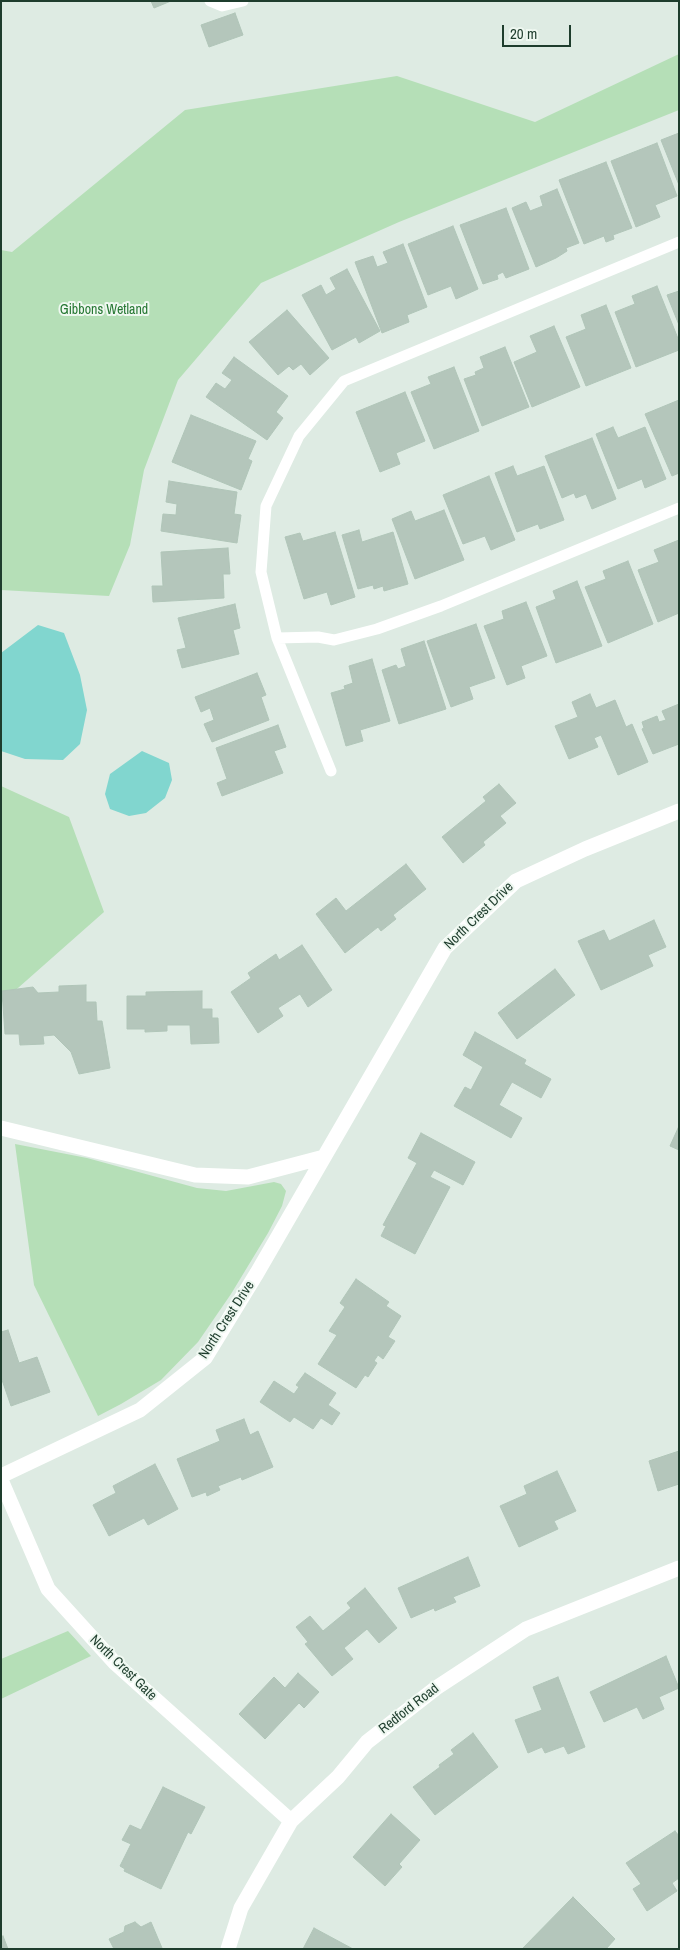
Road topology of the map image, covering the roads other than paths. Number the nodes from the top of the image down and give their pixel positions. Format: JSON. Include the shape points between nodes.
{"nodes":[{"id":1,"x":210,"y":1,"type":"edge"},
{"id":2,"x":243,"y":1,"type":"edge"},
{"id":3,"x":679,"y":242,"type":"edge"},
{"id":4,"x":679,"y":508,"type":"edge"},
{"id":5,"x":277,"y":638,"type":"junction"},
{"id":6,"x":331,"y":771,"type":"dead end"},
{"id":7,"x":679,"y":812,"type":"edge"},
{"id":8,"x":1,"y":1128,"type":"edge"},
{"id":9,"x":324,"y":1157,"type":"junction"},
{"id":10,"x":1,"y":1476,"type":"edge"},
{"id":11,"x":1,"y":1480,"type":"edge"},
{"id":12,"x":679,"y":1568,"type":"edge"},
{"id":13,"x":291,"y":1821,"type":"junction"},
{"id":14,"x":228,"y":1949,"type":"edge"}],
"edges":[{"from":1,"to":2,"type":"lane","via":[[222,6]]},
{"from":3,"to":5,"type":"lane","via":[[344,381],[299,436],[266,506],[261,572]]},
{"from":4,"to":5,"type":"lane","via":[[377,629],[334,640]]},
{"from":5,"to":6,"type":"lane"},
{"from":7,"to":9,"type":"street","name":"North Crest Drive","via":[[516,880],[445,948]]},
{"from":8,"to":9,"type":"street","via":[[195,1175],[248,1178]]},
{"from":9,"to":10,"type":"street","name":"North Crest Drive","via":[[205,1358],[140,1410]]},
{"from":11,"to":13,"type":"street","name":"North Crest Gate","via":[[48,1589],[115,1663]]},
{"from":12,"to":13,"type":"street","name":"Redford Road","via":[[518,1634],[436,1688],[367,1742],[338,1777]]},
{"from":13,"to":14,"type":"street","name":"Redford Road","via":[[241,1908]]}]}
